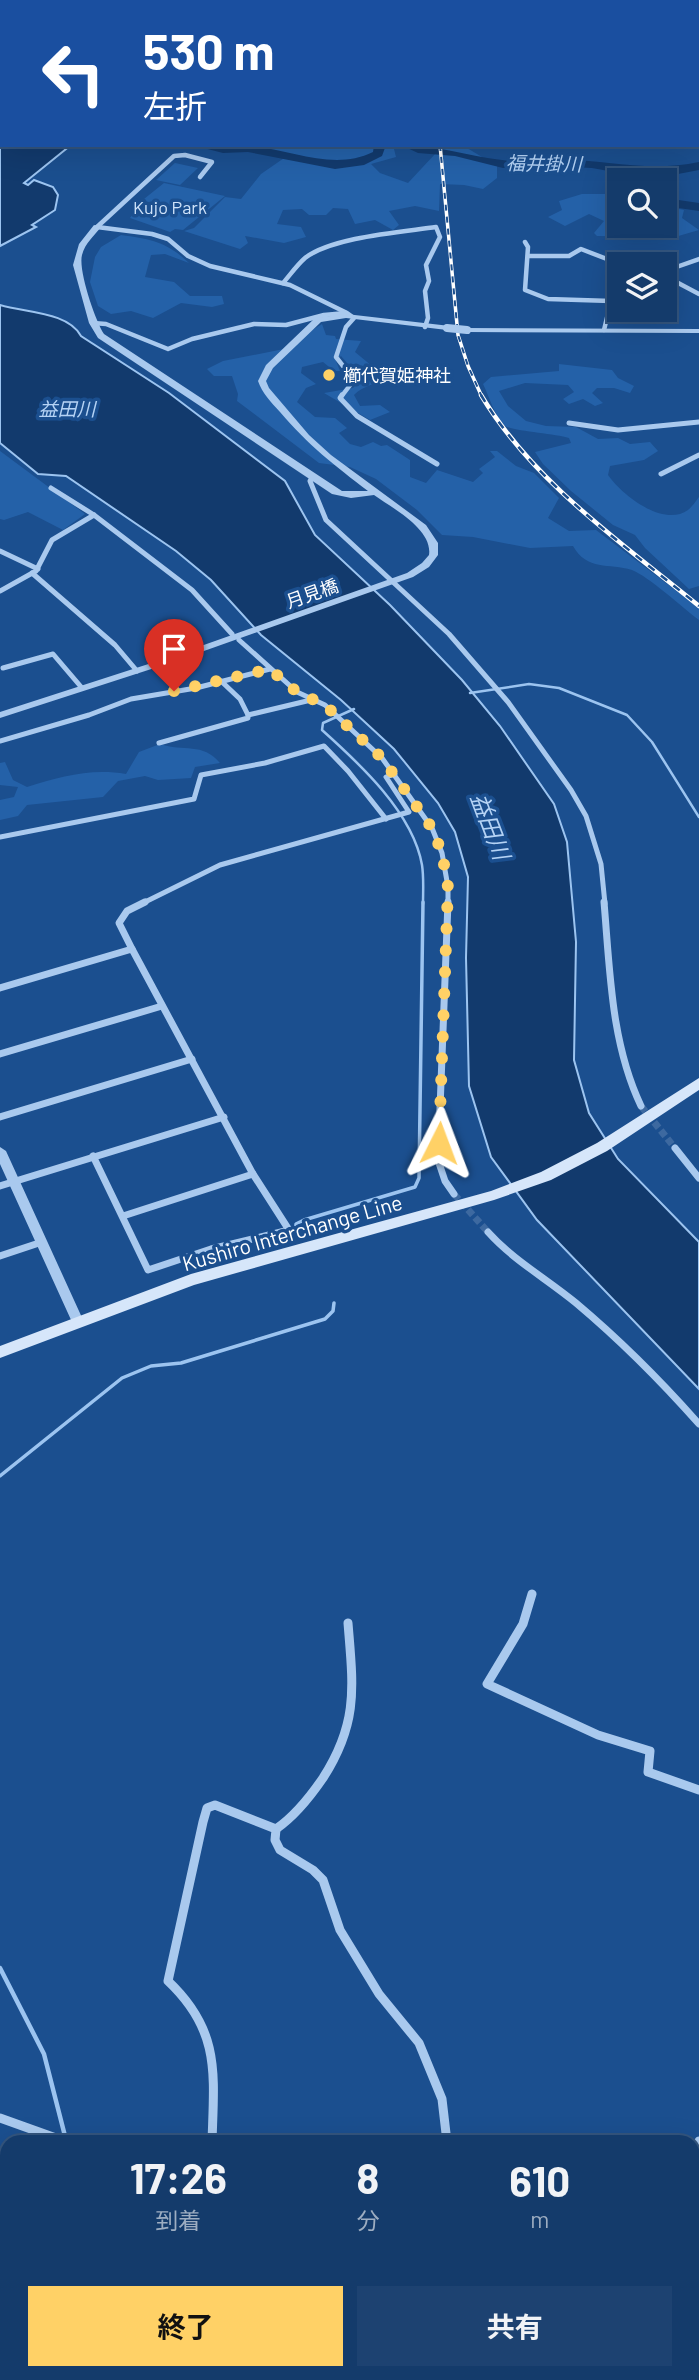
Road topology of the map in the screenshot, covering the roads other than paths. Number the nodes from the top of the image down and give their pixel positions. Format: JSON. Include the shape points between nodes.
{"nodes":[{"id":1,"x":200,"y":177,"type":"dead end"},
{"id":2,"x":97,"y":227,"type":"junction"},
{"id":3,"x":525,"y":242,"type":"dead end"},
{"id":4,"x":528,"y":256,"type":"junction"},
{"id":5,"x":699,"y":258,"type":"edge"},
{"id":6,"x":607,"y":259,"type":"edge"},
{"id":7,"x":677,"y":268,"type":"edge"},
{"id":8,"x":677,"y":280,"type":"edge"},
{"id":9,"x":283,"y":283,"type":"junction"},
{"id":10,"x":699,"y":294,"type":"edge"},
{"id":11,"x":607,"y":301,"type":"edge"},
{"id":12,"x":350,"y":315,"type":"junction"},
{"id":13,"x":607,"y":318,"type":"edge"},
{"id":14,"x":93,"y":323,"type":"junction"},
{"id":15,"x":425,"y":327,"type":"junction"},
{"id":16,"x":604,"y":330,"type":"junction"},
{"id":17,"x":699,"y":331,"type":"edge"},
{"id":18,"x":699,"y":422,"type":"edge"},
{"id":19,"x":569,"y":423,"type":"dead end"},
{"id":20,"x":699,"y":455,"type":"edge"},
{"id":21,"x":437,"y":464,"type":"dead end"},
{"id":22,"x":661,"y":474,"type":"dead end"},
{"id":23,"x":312,"y":478,"type":"junction"},
{"id":24,"x":51,"y":488,"type":"dead end"},
{"id":25,"x":376,"y":492,"type":"junction"},
{"id":26,"x":94,"y":515,"type":"junction"},
{"id":27,"x":0,"y":551,"type":"edge"},
{"id":28,"x":38,"y":569,"type":"junction"},
{"id":29,"x":32,"y":573,"type":"junction"},
{"id":30,"x":391,"y":582,"type":"junction"},
{"id":31,"x":1,"y":589,"type":"edge"},
{"id":32,"x":239,"y":636,"type":"junction"},
{"id":33,"x":170,"y":660,"type":"junction"},
{"id":34,"x":3,"y":668,"type":"dead end"},
{"id":35,"x":270,"y":669,"type":"junction"},
{"id":36,"x":136,"y":671,"type":"junction"},
{"id":37,"x":221,"y":681,"type":"junction"},
{"id":38,"x":82,"y":688,"type":"junction"},
{"id":39,"x":174,"y":691,"type":"junction"},
{"id":40,"x":311,"y":700,"type":"junction"},
{"id":41,"x":0,"y":715,"type":"edge"},
{"id":42,"x":248,"y":715,"type":"junction"},
{"id":43,"x":0,"y":741,"type":"edge"},
{"id":44,"x":159,"y":743,"type":"dead end"},
{"id":45,"x":395,"y":774,"type":"junction"},
{"id":46,"x":386,"y":819,"type":"junction"},
{"id":47,"x":0,"y":837,"type":"edge"},
{"id":48,"x":132,"y":949,"type":"junction"},
{"id":49,"x":0,"y":988,"type":"edge"},
{"id":50,"x":162,"y":1006,"type":"junction"},
{"id":51,"x":0,"y":1054,"type":"edge"},
{"id":52,"x":192,"y":1059,"type":"junction"},
{"id":53,"x":699,"y":1083,"type":"edge"},
{"id":54,"x":641,"y":1106,"type":"tunnel mouth"},
{"id":55,"x":0,"y":1117,"type":"edge"},
{"id":56,"x":223,"y":1117,"type":"junction"},
{"id":57,"x":675,"y":1148,"type":"tunnel mouth"},
{"id":58,"x":0,"y":1151,"type":"edge"},
{"id":59,"x":93,"y":1156,"type":"junction"},
{"id":60,"x":253,"y":1174,"type":"junction"},
{"id":61,"x":699,"y":1178,"type":"edge"},
{"id":62,"x":13,"y":1182,"type":"junction"},
{"id":63,"x":0,"y":1186,"type":"edge"},
{"id":64,"x":454,"y":1194,"type":"tunnel mouth"},
{"id":65,"x":122,"y":1216,"type":"junction"},
{"id":66,"x":488,"y":1232,"type":"tunnel mouth"},
{"id":67,"x":42,"y":1242,"type":"junction"},
{"id":68,"x":0,"y":1255,"type":"edge"},
{"id":69,"x":78,"y":1322,"type":"junction"},
{"id":70,"x":0,"y":1352,"type":"edge"},
{"id":71,"x":699,"y":1424,"type":"edge"},
{"id":72,"x":532,"y":1594,"type":"dead end"},
{"id":73,"x":348,"y":1623,"type":"dead end"},
{"id":74,"x":699,"y":1790,"type":"edge"},
{"id":75,"x":276,"y":1829,"type":"junction"},
{"id":76,"x":0,"y":2118,"type":"edge"},
{"id":77,"x":47,"y":2135,"type":"edge"},
{"id":78,"x":212,"y":2135,"type":"edge"},
{"id":79,"x":446,"y":2135,"type":"edge"}],
"edges":[{"from":1,"to":2,"type":"street","via":[[212,162],[174,156]]},
{"from":2,"to":9,"type":"street","via":[[152,234],[210,266]]},
{"from":2,"to":14,"type":"street","via":[[85,238],[77,256]]},
{"from":3,"to":4,"type":"street"},
{"from":4,"to":6,"type":"street","via":[[569,256],[581,249]]},
{"from":4,"to":11,"type":"street","via":[[525,290],[548,299]]},
{"from":5,"to":7,"type":"street"},
{"from":8,"to":10,"type":"street"},
{"from":9,"to":12,"type":"street"},
{"from":9,"to":15,"type":"street","via":[[305,258],[324,248],[436,227],[440,237],[426,265]]},
{"from":12,"to":14,"type":"street","via":[[324,315],[286,325],[254,324],[168,349]]},
{"from":12,"to":15,"type":"street"},
{"from":12,"to":21,"type":"street","via":[[336,357],[354,380],[340,398],[357,416]]},
{"from":12,"to":25,"type":"street","via":[[309,326],[269,367],[262,381],[306,437]]},
{"from":13,"to":16,"type":"street"},
{"from":14,"to":23,"type":"street","via":[[101,336]]},
{"from":15,"to":16,"type":"street","bridge":true},
{"from":16,"to":17,"type":"street"},
{"from":18,"to":19,"type":"street","via":[[627,431]]},
{"from":20,"to":22,"type":"street"},
{"from":23,"to":25,"type":"street","via":[[346,496]]},
{"from":23,"to":30,"type":"street","via":[[326,520]]},
{"from":24,"to":26,"type":"street"},
{"from":25,"to":30,"type":"street","name":"月見橋","via":[[435,541],[429,564]]},
{"from":26,"to":28,"type":"street","via":[[52,540]]},
{"from":26,"to":32,"type":"street","via":[[192,590]]},
{"from":27,"to":28,"type":"street"},
{"from":28,"to":29,"type":"street"},
{"from":29,"to":31,"type":"street"},
{"from":29,"to":36,"type":"street","via":[[115,645]]},
{"from":30,"to":32,"type":"street","name":"月見橋"},
{"from":30,"to":54,"type":"street","via":[[449,634],[509,702],[586,816],[601,864],[613,1000],[626,1074]]},
{"from":32,"to":33,"type":"street"},
{"from":32,"to":35,"type":"street"},
{"from":33,"to":36,"type":"street"},
{"from":33,"to":39,"type":"street","via":[[176,670]]},
{"from":34,"to":38,"type":"street","via":[[53,654]]},
{"from":35,"to":37,"type":"street"},
{"from":35,"to":40,"type":"street"},
{"from":36,"to":38,"type":"street"},
{"from":37,"to":39,"type":"street"},
{"from":37,"to":42,"type":"street","via":[[240,699]]},
{"from":38,"to":41,"type":"street"},
{"from":39,"to":43,"type":"street","via":[[131,699]]},
{"from":40,"to":42,"type":"street"},
{"from":40,"to":45,"type":"street","via":[[325,705]]},
{"from":42,"to":44,"type":"street"},
{"from":45,"to":46,"type":"street","via":[[386,777],[410,813]]},
{"from":45,"to":64,"type":"street","via":[[432,828],[448,887],[438,1160]]},
{"from":46,"to":47,"type":"street","via":[[324,746],[201,775],[194,799]]},
{"from":46,"to":48,"type":"street","via":[[220,865],[127,911],[119,923]]},
{"from":48,"to":49,"type":"street"},
{"from":48,"to":50,"type":"street"},
{"from":50,"to":51,"type":"street"},
{"from":50,"to":52,"type":"street"},
{"from":52,"to":55,"type":"street"},
{"from":52,"to":56,"type":"street"},
{"from":53,"to":69,"type":"main road","name":"Kushiro Interchange Line","via":[[629,1130],[546,1175],[494,1195],[191,1280]]},
{"from":56,"to":59,"type":"street"},
{"from":56,"to":60,"type":"street"},
{"from":57,"to":61,"type":"street"},
{"from":58,"to":62,"type":"street"},
{"from":59,"to":62,"type":"street"},
{"from":59,"to":65,"type":"street"},
{"from":60,"to":65,"type":"street"},
{"from":60,"to":65,"type":"street","via":[[289,1230],[148,1270]]},
{"from":62,"to":63,"type":"street"},
{"from":62,"to":67,"type":"street"},
{"from":66,"to":71,"type":"street","via":[[501,1248],[553,1284],[624,1344]]},
{"from":67,"to":68,"type":"street"},
{"from":67,"to":69,"type":"street"},
{"from":69,"to":70,"type":"main road","name":"Kushiro Interchange Line"},
{"from":72,"to":74,"type":"street","via":[[523,1624],[488,1684],[598,1735],[650,1751],[648,1772]]},
{"from":73,"to":75,"type":"street","via":[[353,1693],[340,1750],[304,1804]]},
{"from":75,"to":78,"type":"street","via":[[215,1805],[207,1808],[168,1981],[194,2010],[212,2045]]},
{"from":75,"to":79,"type":"street","via":[[280,1850],[323,1880],[340,1930],[379,1994],[419,2043],[442,2099]]},
{"from":76,"to":77,"type":"street"}]}
